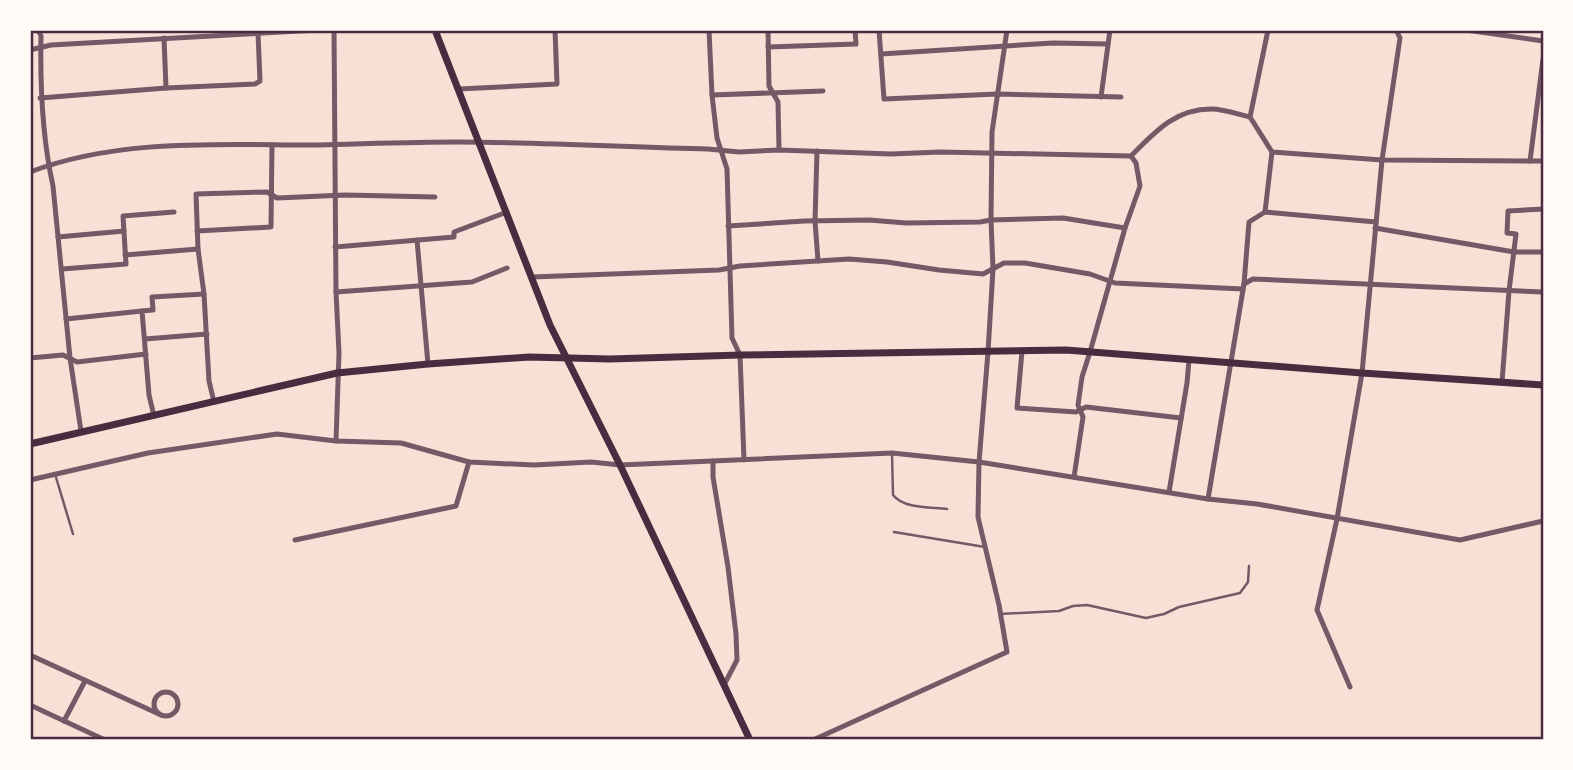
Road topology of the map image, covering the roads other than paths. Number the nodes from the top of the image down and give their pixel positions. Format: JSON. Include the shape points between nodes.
{"nodes":[{"id":1,"x":38,"y":30,"type":"edge"},
{"id":2,"x":318,"y":30,"type":"edge"},
{"id":3,"x":334,"y":30,"type":"edge"},
{"id":4,"x":435,"y":30,"type":"edge"},
{"id":5,"x":555,"y":30,"type":"edge"},
{"id":6,"x":709,"y":30,"type":"edge"},
{"id":7,"x":768,"y":30,"type":"edge"},
{"id":8,"x":855,"y":30,"type":"edge"},
{"id":9,"x":879,"y":30,"type":"edge"},
{"id":10,"x":1007,"y":30,"type":"edge"},
{"id":11,"x":1110,"y":30,"type":"edge"},
{"id":12,"x":1268,"y":30,"type":"edge"},
{"id":13,"x":1396,"y":30,"type":"edge"},
{"id":14,"x":1466,"y":30,"type":"edge"},
{"id":15,"x":1534,"y":30,"type":"edge"},
{"id":16,"x":287,"y":31,"type":"edge"},
{"id":17,"x":209,"y":33,"type":"edge"},
{"id":18,"x":258,"y":33,"type":"junction"},
{"id":19,"x":164,"y":38,"type":"junction"},
{"id":20,"x":1533,"y":39,"type":"junction"},
{"id":21,"x":1543,"y":41,"type":"edge"},
{"id":22,"x":1108,"y":44,"type":"junction"},
{"id":23,"x":1005,"y":46,"type":"junction"},
{"id":24,"x":41,"y":47,"type":"junction"},
{"id":25,"x":768,"y":47,"type":"junction"},
{"id":26,"x":30,"y":50,"type":"edge"},
{"id":27,"x":881,"y":54,"type":"junction"},
{"id":28,"x":1543,"y":59,"type":"edge"},
{"id":29,"x":166,"y":88,"type":"junction"},
{"id":30,"x":459,"y":89,"type":"junction"},
{"id":31,"x":1541,"y":90,"type":"edge"},
{"id":32,"x":823,"y":91,"type":"dead end"},
{"id":33,"x":773,"y":93,"type":"junction"},
{"id":34,"x":998,"y":94,"type":"junction"},
{"id":35,"x":712,"y":95,"type":"junction"},
{"id":36,"x":1101,"y":97,"type":"junction"},
{"id":37,"x":1121,"y":97,"type":"dead end"},
{"id":38,"x":40,"y":98,"type":"junction"},
{"id":39,"x":1250,"y":117,"type":"junction"},
{"id":40,"x":480,"y":142,"type":"junction"},
{"id":41,"x":336,"y":144,"type":"junction"},
{"id":42,"x":272,"y":145,"type":"junction"},
{"id":43,"x":779,"y":150,"type":"junction"},
{"id":44,"x":817,"y":151,"type":"junction"},
{"id":45,"x":722,"y":152,"type":"junction"},
{"id":46,"x":1272,"y":152,"type":"junction"},
{"id":47,"x":992,"y":154,"type":"junction"},
{"id":48,"x":1131,"y":156,"type":"junction"},
{"id":49,"x":1382,"y":160,"type":"junction"},
{"id":50,"x":1530,"y":161,"type":"junction"},
{"id":51,"x":1543,"y":161,"type":"edge"},
{"id":52,"x":48,"y":165,"type":"junction"},
{"id":53,"x":30,"y":172,"type":"edge"},
{"id":54,"x":272,"y":195,"type":"junction"},
{"id":55,"x":335,"y":197,"type":"junction"},
{"id":56,"x":435,"y":197,"type":"dead end"},
{"id":57,"x":1543,"y":209,"type":"edge"},
{"id":58,"x":174,"y":212,"type":"dead end"},
{"id":59,"x":507,"y":212,"type":"junction"},
{"id":60,"x":1265,"y":212,"type":"junction"},
{"id":61,"x":991,"y":220,"type":"junction"},
{"id":62,"x":816,"y":221,"type":"junction"},
{"id":63,"x":1376,"y":225,"type":"junction"},
{"id":64,"x":728,"y":226,"type":"junction"},
{"id":65,"x":1125,"y":228,"type":"junction"},
{"id":66,"x":124,"y":231,"type":"junction"},
{"id":67,"x":197,"y":231,"type":"junction"},
{"id":68,"x":58,"y":237,"type":"junction"},
{"id":69,"x":417,"y":240,"type":"junction"},
{"id":70,"x":335,"y":247,"type":"junction"},
{"id":71,"x":198,"y":248,"type":"junction"},
{"id":72,"x":1514,"y":251,"type":"junction"},
{"id":73,"x":1543,"y":252,"type":"edge"},
{"id":74,"x":125,"y":255,"type":"junction"},
{"id":75,"x":818,"y":261,"type":"junction"},
{"id":76,"x":507,"y":268,"type":"dead end"},
{"id":77,"x":729,"y":268,"type":"junction"},
{"id":78,"x":62,"y":269,"type":"junction"},
{"id":79,"x":993,"y":269,"type":"junction"},
{"id":80,"x":532,"y":277,"type":"junction"},
{"id":81,"x":1109,"y":281,"type":"junction"},
{"id":82,"x":1370,"y":283,"type":"junction"},
{"id":83,"x":421,"y":286,"type":"junction"},
{"id":84,"x":1243,"y":286,"type":"junction"},
{"id":85,"x":1509,"y":291,"type":"junction"},
{"id":86,"x":336,"y":292,"type":"junction"},
{"id":87,"x":1543,"y":292,"type":"edge"},
{"id":88,"x":204,"y":294,"type":"junction"},
{"id":89,"x":142,"y":311,"type":"junction"},
{"id":90,"x":66,"y":319,"type":"junction"},
{"id":91,"x":207,"y":334,"type":"junction"},
{"id":92,"x":145,"y":339,"type":"junction"},
{"id":93,"x":1022,"y":351,"type":"junction"},
{"id":94,"x":988,"y":352,"type":"junction"},
{"id":95,"x":1090,"y":352,"type":"junction"},
{"id":96,"x":146,"y":354,"type":"junction"},
{"id":97,"x":740,"y":355,"type":"junction"},
{"id":98,"x":30,"y":357,"type":"edge"},
{"id":99,"x":70,"y":358,"type":"junction"},
{"id":100,"x":567,"y":358,"type":"junction"},
{"id":101,"x":1189,"y":360,"type":"junction"},
{"id":102,"x":1229,"y":363,"type":"junction"},
{"id":103,"x":428,"y":364,"type":"junction"},
{"id":104,"x":337,"y":373,"type":"junction"},
{"id":105,"x":1362,"y":373,"type":"junction"},
{"id":106,"x":1502,"y":382,"type":"junction"},
{"id":107,"x":1543,"y":385,"type":"edge"},
{"id":108,"x":214,"y":402,"type":"junction"},
{"id":109,"x":1080,"y":410,"type":"junction"},
{"id":110,"x":154,"y":416,"type":"junction"},
{"id":111,"x":1181,"y":418,"type":"junction"},
{"id":112,"x":82,"y":431,"type":"junction"},
{"id":113,"x":336,"y":440,"type":"junction"},
{"id":114,"x":30,"y":444,"type":"edge"},
{"id":115,"x":891,"y":453,"type":"junction"},
{"id":116,"x":744,"y":460,"type":"junction"},
{"id":117,"x":713,"y":461,"type":"junction"},
{"id":118,"x":470,"y":462,"type":"junction"},
{"id":119,"x":979,"y":462,"type":"junction"},
{"id":120,"x":620,"y":465,"type":"junction"},
{"id":121,"x":54,"y":474,"type":"junction"},
{"id":122,"x":1074,"y":477,"type":"junction"},
{"id":123,"x":30,"y":480,"type":"edge"},
{"id":124,"x":1169,"y":492,"type":"junction"},
{"id":125,"x":1208,"y":499,"type":"junction"},
{"id":126,"x":947,"y":509,"type":"dead end"},
{"id":127,"x":1336,"y":519,"type":"junction"},
{"id":128,"x":1543,"y":521,"type":"edge"},
{"id":129,"x":894,"y":532,"type":"dead end"},
{"id":130,"x":73,"y":534,"type":"dead end"},
{"id":131,"x":295,"y":540,"type":"dead end"},
{"id":132,"x":985,"y":547,"type":"junction"},
{"id":133,"x":1249,"y":566,"type":"dead end"},
{"id":134,"x":1000,"y":614,"type":"junction"},
{"id":135,"x":30,"y":655,"type":"edge"},
{"id":136,"x":85,"y":681,"type":"junction"},
{"id":137,"x":724,"y":685,"type":"junction"},
{"id":138,"x":1350,"y":687,"type":"dead end"},
{"id":139,"x":30,"y":705,"type":"edge"},
{"id":140,"x":161,"y":715,"type":"junction"},
{"id":141,"x":64,"y":721,"type":"junction"},
{"id":142,"x":105,"y":740,"type":"edge"},
{"id":143,"x":750,"y":740,"type":"edge"},
{"id":144,"x":813,"y":740,"type":"edge"}],
"edges":[{"from":1,"to":24,"type":"street"},
{"from":2,"to":16,"type":"street"},
{"from":3,"to":41,"type":"street"},
{"from":4,"to":30,"type":"main road"},
{"from":5,"to":30,"type":"street","via":[[557,84]]},
{"from":6,"to":35,"type":"street"},
{"from":7,"to":25,"type":"street"},
{"from":8,"to":25,"type":"street","via":[[856,44]]},
{"from":9,"to":27,"type":"street"},
{"from":10,"to":23,"type":"street"},
{"from":11,"to":22,"type":"street"},
{"from":12,"to":39,"type":"street"},
{"from":13,"to":49,"type":"street","via":[[1400,38]]},
{"from":14,"to":20,"type":"street"},
{"from":15,"to":20,"type":"street"},
{"from":16,"to":18,"type":"street"},
{"from":17,"to":18,"type":"street"},
{"from":17,"to":19,"type":"street"},
{"from":18,"to":29,"type":"street","via":[[260,81],[255,85]]},
{"from":19,"to":24,"type":"street"},
{"from":19,"to":29,"type":"street"},
{"from":20,"to":21,"type":"street"},
{"from":22,"to":23,"type":"street"},
{"from":22,"to":36,"type":"street"},
{"from":23,"to":27,"type":"street"},
{"from":23,"to":34,"type":"street"},
{"from":24,"to":26,"type":"street"},
{"from":24,"to":38,"type":"street"},
{"from":25,"to":33,"type":"street"},
{"from":27,"to":34,"type":"street","via":[[884,99]]},
{"from":28,"to":31,"type":"street"},
{"from":29,"to":38,"type":"street"},
{"from":30,"to":40,"type":"main road"},
{"from":31,"to":50,"type":"street"},
{"from":32,"to":33,"type":"street"},
{"from":33,"to":35,"type":"street"},
{"from":33,"to":43,"type":"street","via":[[778,102]]},
{"from":34,"to":36,"type":"street"},
{"from":34,"to":47,"type":"street"},
{"from":35,"to":45,"type":"street"},
{"from":36,"to":37,"type":"street"},
{"from":38,"to":52,"type":"street"},
{"from":39,"to":46,"type":"street"},
{"from":39,"to":48,"type":"street","via":[[1213,108],[1184,112]]},
{"from":40,"to":41,"type":"street"},
{"from":40,"to":45,"type":"street"},
{"from":40,"to":59,"type":"main road"},
{"from":41,"to":42,"type":"street"},
{"from":41,"to":55,"type":"street"},
{"from":42,"to":52,"type":"street","via":[[122,149]]},
{"from":42,"to":54,"type":"street"},
{"from":43,"to":44,"type":"street"},
{"from":43,"to":45,"type":"street"},
{"from":44,"to":47,"type":"street"},
{"from":44,"to":62,"type":"street"},
{"from":45,"to":64,"type":"street","via":[[727,169]]},
{"from":46,"to":49,"type":"street"},
{"from":46,"to":60,"type":"street"},
{"from":47,"to":48,"type":"street"},
{"from":47,"to":61,"type":"street"},
{"from":48,"to":65,"type":"street","via":[[1140,186]]},
{"from":49,"to":50,"type":"street"},
{"from":49,"to":63,"type":"street"},
{"from":50,"to":51,"type":"street"},
{"from":52,"to":53,"type":"street"},
{"from":52,"to":68,"type":"street"},
{"from":54,"to":55,"type":"street"},
{"from":54,"to":67,"type":"street","via":[[271,227]]},
{"from":54,"to":67,"type":"street","via":[[195,194]]},
{"from":55,"to":56,"type":"street"},
{"from":55,"to":70,"type":"street"},
{"from":57,"to":72,"type":"street","via":[[1508,211],[1507,233],[1516,234]]},
{"from":58,"to":66,"type":"street","via":[[123,216]]},
{"from":59,"to":69,"type":"street","via":[[454,232],[454,237]]},
{"from":59,"to":80,"type":"main road"},
{"from":60,"to":63,"type":"street"},
{"from":60,"to":84,"type":"street","via":[[1249,222]]},
{"from":61,"to":62,"type":"street"},
{"from":61,"to":65,"type":"street","via":[[1063,218]]},
{"from":61,"to":79,"type":"street"},
{"from":62,"to":64,"type":"street"},
{"from":62,"to":75,"type":"street"},
{"from":63,"to":72,"type":"street"},
{"from":63,"to":82,"type":"street"},
{"from":64,"to":77,"type":"street"},
{"from":65,"to":81,"type":"street"},
{"from":66,"to":68,"type":"street"},
{"from":66,"to":74,"type":"street"},
{"from":67,"to":71,"type":"street"},
{"from":68,"to":78,"type":"street"},
{"from":69,"to":70,"type":"street"},
{"from":69,"to":83,"type":"street"},
{"from":70,"to":86,"type":"street"},
{"from":71,"to":74,"type":"street"},
{"from":71,"to":88,"type":"street"},
{"from":72,"to":73,"type":"street"},
{"from":72,"to":85,"type":"street"},
{"from":74,"to":78,"type":"street","via":[[126,264]]},
{"from":75,"to":77,"type":"street"},
{"from":75,"to":79,"type":"street","via":[[849,259],[983,274]]},
{"from":76,"to":83,"type":"street","via":[[472,282]]},
{"from":77,"to":80,"type":"street"},
{"from":77,"to":97,"type":"street","via":[[732,338]]},
{"from":78,"to":90,"type":"street"},
{"from":79,"to":81,"type":"street","via":[[1004,263],[1025,263]]},
{"from":79,"to":94,"type":"street"},
{"from":80,"to":100,"type":"main road"},
{"from":81,"to":84,"type":"street"},
{"from":81,"to":95,"type":"street"},
{"from":82,"to":84,"type":"street","via":[[1253,279]]},
{"from":82,"to":85,"type":"street"},
{"from":82,"to":105,"type":"street"},
{"from":83,"to":86,"type":"street"},
{"from":83,"to":103,"type":"street"},
{"from":84,"to":102,"type":"street"},
{"from":85,"to":87,"type":"street"},
{"from":85,"to":106,"type":"street"},
{"from":86,"to":104,"type":"street"},
{"from":88,"to":89,"type":"street","via":[[152,297],[153,310]]},
{"from":88,"to":91,"type":"street"},
{"from":89,"to":90,"type":"street"},
{"from":89,"to":92,"type":"street"},
{"from":90,"to":99,"type":"street"},
{"from":91,"to":92,"type":"street"},
{"from":91,"to":108,"type":"street"},
{"from":92,"to":96,"type":"street"},
{"from":93,"to":94,"type":"main road"},
{"from":93,"to":95,"type":"main road"},
{"from":93,"to":109,"type":"street","via":[[1017,408]]},
{"from":94,"to":97,"type":"main road"},
{"from":94,"to":119,"type":"street"},
{"from":95,"to":101,"type":"main road"},
{"from":95,"to":109,"type":"street","via":[[1077,405]]},
{"from":96,"to":99,"type":"street","via":[[77,362]]},
{"from":96,"to":110,"type":"street"},
{"from":97,"to":100,"type":"main road"},
{"from":97,"to":116,"type":"street"},
{"from":98,"to":99,"type":"street"},
{"from":99,"to":112,"type":"street"},
{"from":100,"to":103,"type":"main road"},
{"from":100,"to":120,"type":"main road"},
{"from":101,"to":102,"type":"main road"},
{"from":101,"to":111,"type":"street"},
{"from":102,"to":105,"type":"main road"},
{"from":102,"to":125,"type":"street"},
{"from":103,"to":104,"type":"main road"},
{"from":104,"to":108,"type":"main road"},
{"from":104,"to":113,"type":"street"},
{"from":105,"to":106,"type":"main road"},
{"from":105,"to":127,"type":"street"},
{"from":106,"to":107,"type":"main road"},
{"from":108,"to":110,"type":"main road"},
{"from":109,"to":111,"type":"street"},
{"from":109,"to":122,"type":"street","via":[[1083,417]]},
{"from":110,"to":112,"type":"main road"},
{"from":111,"to":124,"type":"street"},
{"from":112,"to":114,"type":"main road"},
{"from":113,"to":118,"type":"street","via":[[401,443]]},
{"from":113,"to":121,"type":"street","via":[[277,433],[148,453]]},
{"from":115,"to":116,"type":"street"},
{"from":115,"to":119,"type":"street"},
{"from":115,"to":126,"type":"lane","via":[[895,499]]},
{"from":116,"to":117,"type":"street"},
{"from":117,"to":120,"type":"street"},
{"from":117,"to":137,"type":"street","via":[[737,647],[737,660]]},
{"from":118,"to":120,"type":"street"},
{"from":118,"to":131,"type":"street","via":[[456,506]]},
{"from":119,"to":122,"type":"street"},
{"from":119,"to":132,"type":"street","via":[[978,517]]},
{"from":120,"to":137,"type":"main road"},
{"from":121,"to":123,"type":"street"},
{"from":121,"to":130,"type":"lane"},
{"from":122,"to":124,"type":"street"},
{"from":124,"to":125,"type":"street"},
{"from":125,"to":127,"type":"street"},
{"from":127,"to":128,"type":"street","via":[[1460,540]]},
{"from":127,"to":138,"type":"street","via":[[1317,610]]},
{"from":129,"to":132,"type":"lane"},
{"from":132,"to":134,"type":"street"},
{"from":133,"to":134,"type":"lane","via":[[1248,582],[1240,593],[1146,618],[1087,605]]},
{"from":134,"to":144,"type":"street","via":[[1007,653]]},
{"from":135,"to":136,"type":"street"},
{"from":136,"to":140,"type":"street"},
{"from":136,"to":141,"type":"street"},
{"from":137,"to":143,"type":"main road"},
{"from":139,"to":141,"type":"street"},
{"from":140,"to":140,"type":"street","via":[[176,712],[178,700],[173,694],[166,692],[156,698],[154,706]]},
{"from":141,"to":142,"type":"street"}]}
